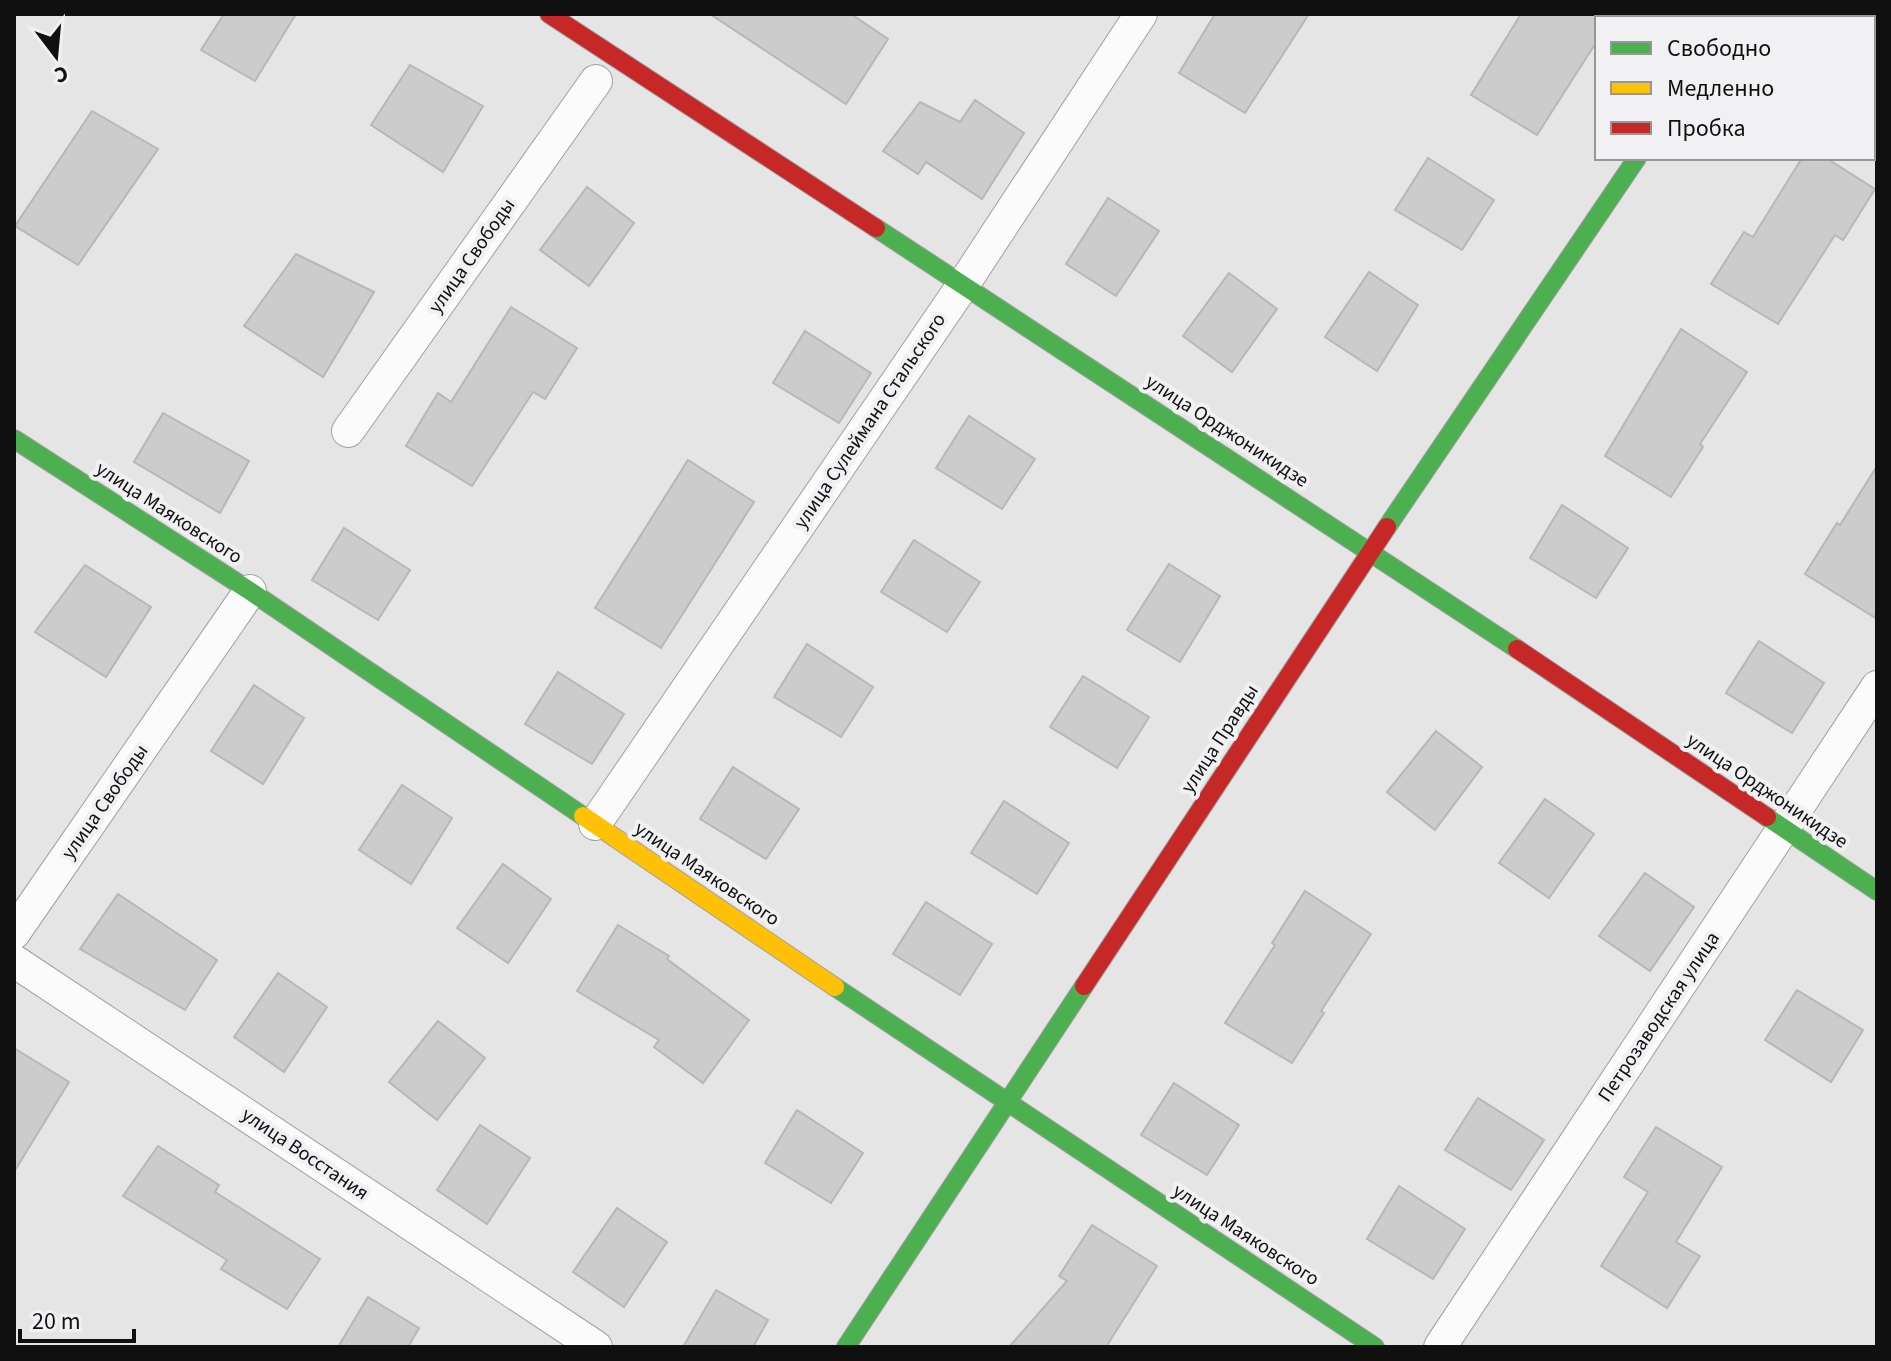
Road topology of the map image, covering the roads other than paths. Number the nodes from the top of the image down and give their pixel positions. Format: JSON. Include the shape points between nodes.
{"nodes":[{"id":1,"x":549,"y":14,"type":"edge"},
{"id":2,"x":1141,"y":14,"type":"edge"},
{"id":3,"x":596,"y":81,"type":"dead end"},
{"id":4,"x":1636,"y":160,"type":"edge"},
{"id":5,"x":963,"y":285,"type":"junction"},
{"id":6,"x":348,"y":431,"type":"dead end"},
{"id":7,"x":14,"y":439,"type":"edge"},
{"id":8,"x":1371,"y":551,"type":"junction"},
{"id":9,"x":250,"y":591,"type":"junction"},
{"id":10,"x":1877,"y":687,"type":"edge"},
{"id":11,"x":595,"y":824,"type":"junction"},
{"id":12,"x":1784,"y":829,"type":"junction"},
{"id":13,"x":1877,"y":891,"type":"edge"},
{"id":14,"x":14,"y":933,"type":"edge"},
{"id":15,"x":14,"y":961,"type":"edge"},
{"id":16,"x":1007,"y":1103,"type":"junction"},
{"id":17,"x":596,"y":1347,"type":"edge"},
{"id":18,"x":846,"y":1347,"type":"edge"},
{"id":19,"x":1375,"y":1347,"type":"edge"},
{"id":20,"x":1440,"y":1347,"type":"edge"}],
"edges":[{"from":1,"to":5,"type":"street","name":"улица Орджоникидзе"},
{"from":2,"to":5,"type":"street","name":"улица Сулеймана Стальского"},
{"from":3,"to":6,"type":"street","name":"улица Свободы"},
{"from":4,"to":8,"type":"street","name":"улица Правды"},
{"from":5,"to":8,"type":"street","name":"улица Орджоникидзе"},
{"from":5,"to":11,"type":"street","name":"улица Сулеймана Стальского"},
{"from":7,"to":9,"type":"street","name":"улица Маяковского"},
{"from":8,"to":12,"type":"street","name":"улица Орджоникидзе"},
{"from":8,"to":16,"type":"street","name":"улица Правды"},
{"from":9,"to":11,"type":"street","name":"улица Маяковского"},
{"from":9,"to":14,"type":"street","name":"улица Свободы"},
{"from":10,"to":12,"type":"street","name":"Петрозаводская улица"},
{"from":11,"to":16,"type":"street","name":"улица Маяковского"},
{"from":12,"to":13,"type":"street","name":"улица Орджоникидзе"},
{"from":12,"to":20,"type":"street","name":"Петрозаводская улица"},
{"from":15,"to":17,"type":"street","name":"улица Восстания"},
{"from":16,"to":18,"type":"street","name":"улица Правды"},
{"from":16,"to":19,"type":"street","name":"улица Маяковского"}]}
